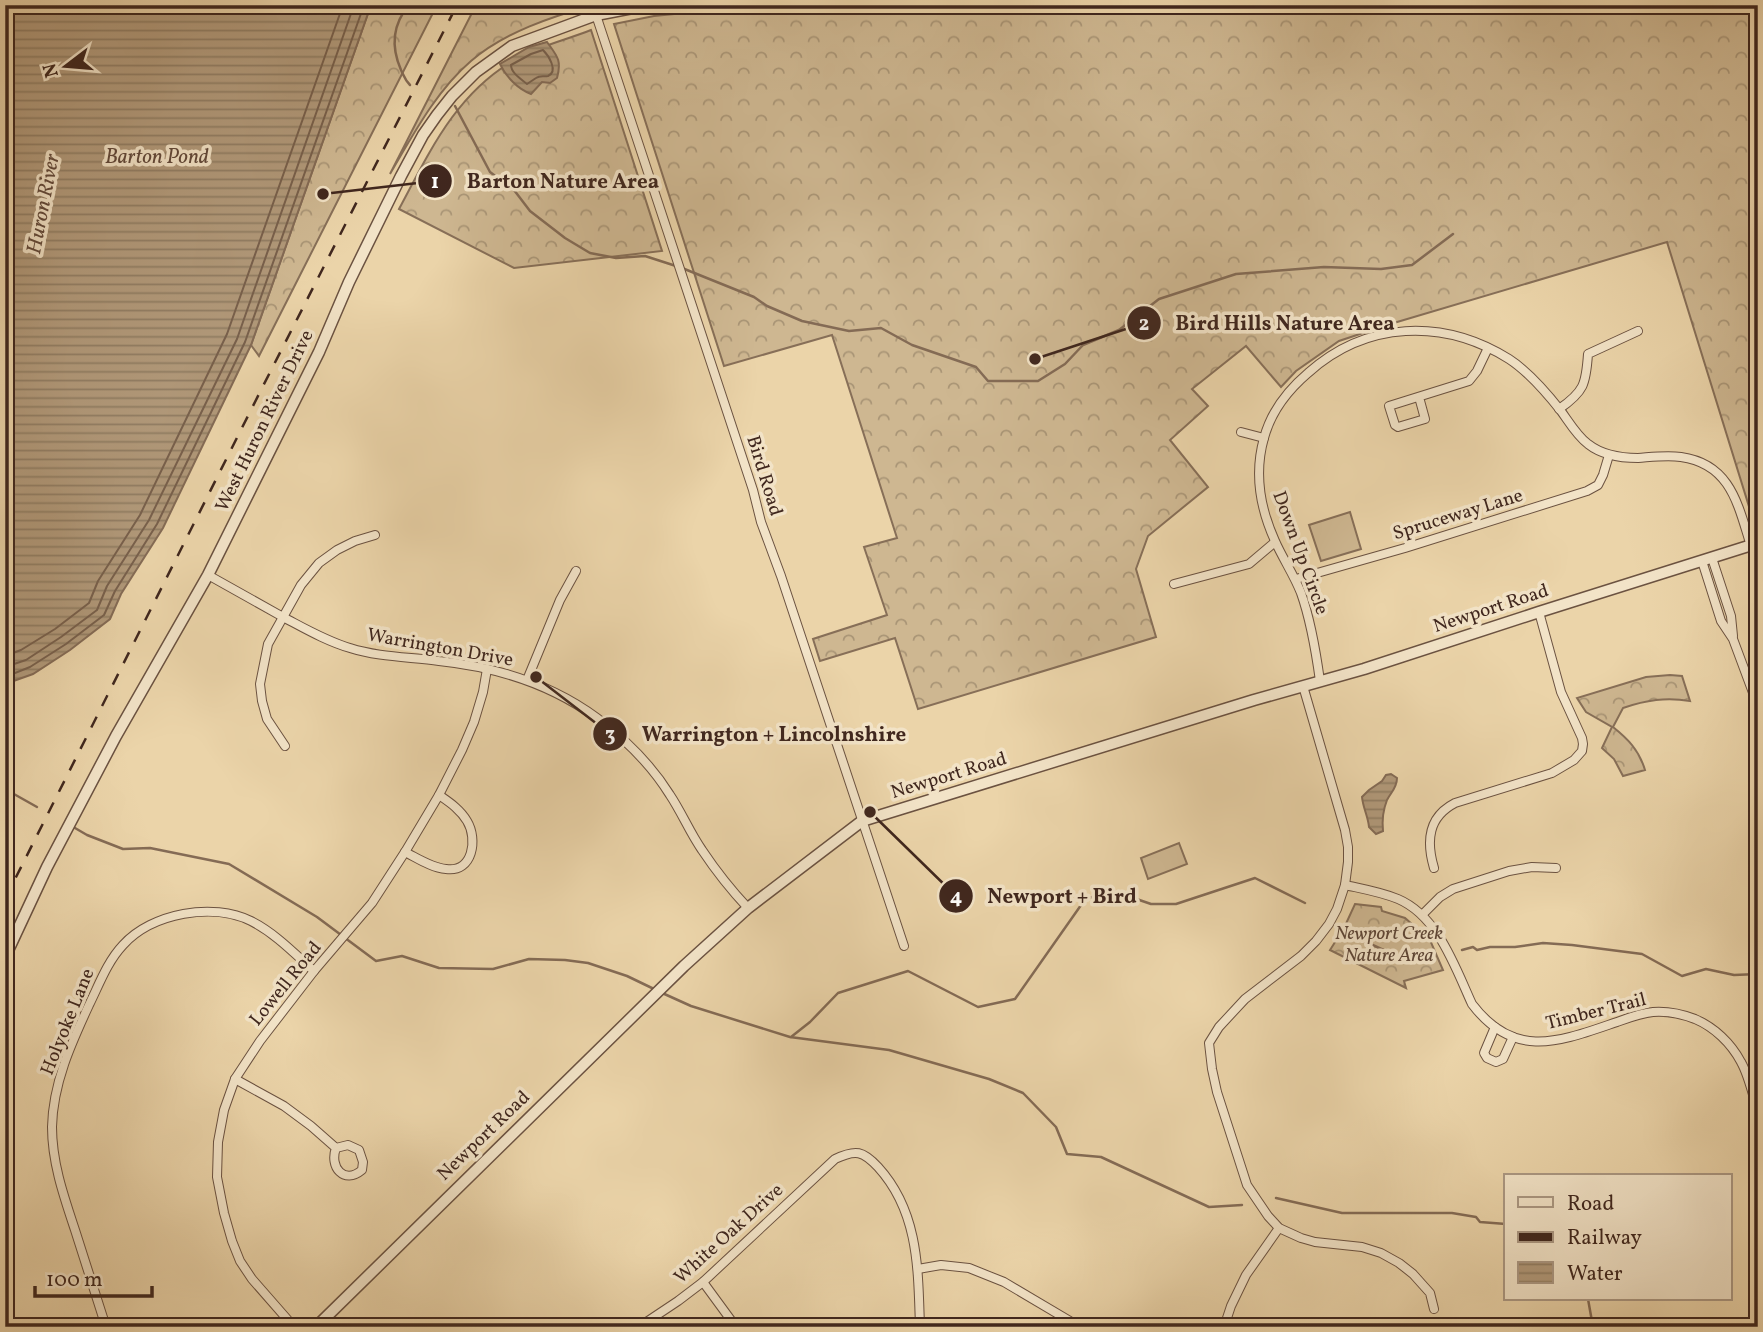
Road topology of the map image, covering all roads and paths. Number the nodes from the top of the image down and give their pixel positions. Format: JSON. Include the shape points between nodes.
{"nodes":[{"id":1,"x":648,"y":5,"type":"edge"},
{"id":2,"x":596,"y":15,"type":"junction"},
{"id":3,"x":1638,"y":331,"type":"dead end"},
{"id":4,"x":1488,"y":348,"type":"junction"},
{"id":5,"x":1419,"y":397,"type":"junction"},
{"id":6,"x":1559,"y":409,"type":"junction"},
{"id":7,"x":1241,"y":432,"type":"dead end"},
{"id":8,"x":1264,"y":438,"type":"junction"},
{"id":9,"x":1609,"y":455,"type":"junction"},
{"id":10,"x":376,"y":535,"type":"dead end"},
{"id":11,"x":1275,"y":542,"type":"junction"},
{"id":12,"x":1754,"y":545,"type":"edge"},
{"id":13,"x":1707,"y":559,"type":"junction"},
{"id":14,"x":576,"y":571,"type":"dead end"},
{"id":15,"x":208,"y":575,"type":"junction"},
{"id":16,"x":1296,"y":579,"type":"junction"},
{"id":17,"x":1174,"y":584,"type":"dead end"},
{"id":18,"x":1539,"y":612,"type":"junction"},
{"id":19,"x":284,"y":617,"type":"junction"},
{"id":20,"x":487,"y":669,"type":"junction"},
{"id":21,"x":527,"y":680,"type":"junction"},
{"id":22,"x":1320,"y":681,"type":"junction"},
{"id":23,"x":1303,"y":686,"type":"junction"},
{"id":24,"x":1758,"y":706,"type":"edge"},
{"id":25,"x":285,"y":746,"type":"dead end"},
{"id":26,"x":439,"y":794,"type":"junction"},
{"id":27,"x":862,"y":821,"type":"junction"},
{"id":28,"x":405,"y":852,"type":"junction"},
{"id":29,"x":1434,"y":868,"type":"dead end"},
{"id":30,"x":1556,"y":868,"type":"dead end"},
{"id":31,"x":1345,"y":885,"type":"junction"},
{"id":32,"x":748,"y":908,"type":"junction"},
{"id":33,"x":1423,"y":914,"type":"junction"},
{"id":34,"x":904,"y":946,"type":"dead end"},
{"id":35,"x":5,"y":957,"type":"edge"},
{"id":36,"x":314,"y":971,"type":"junction"},
{"id":37,"x":1494,"y":1027,"type":"junction"},
{"id":38,"x":1513,"y":1037,"type":"junction"},
{"id":39,"x":235,"y":1079,"type":"junction"},
{"id":40,"x":1758,"y":1112,"type":"edge"},
{"id":41,"x":336,"y":1148,"type":"dead end"},
{"id":42,"x":1279,"y":1228,"type":"junction"},
{"id":43,"x":918,"y":1269,"type":"junction"},
{"id":44,"x":703,"y":1282,"type":"junction"},
{"id":45,"x":1433,"y":1309,"type":"dead end"},
{"id":46,"x":106,"y":1327,"type":"edge"},
{"id":47,"x":293,"y":1327,"type":"edge"},
{"id":48,"x":316,"y":1327,"type":"edge"},
{"id":49,"x":639,"y":1327,"type":"edge"},
{"id":50,"x":736,"y":1327,"type":"edge"},
{"id":51,"x":920,"y":1327,"type":"edge"},
{"id":52,"x":1080,"y":1327,"type":"edge"},
{"id":53,"x":1224,"y":1327,"type":"edge"}],
"edges":[{"from":1,"to":2,"type":"street","name":"West Huron River Drive"},
{"from":2,"to":15,"type":"street","name":"West Huron River Drive","via":[[499,54],[475,72],[437,115],[401,176]]},
{"from":2,"to":27,"type":"street","name":"Bird Road"},
{"from":3,"to":6,"type":"street","via":[[1588,354],[1582,387]]},
{"from":4,"to":5,"type":"street","via":[[1469,381]]},
{"from":4,"to":6,"type":"street","name":"Down Up Circle","via":[[1527,374]]},
{"from":4,"to":8,"type":"street","name":"Down Up Circle","via":[[1455,335],[1403,330],[1346,346],[1296,382],[1278,406]]},
{"from":5,"to":5,"type":"street","via":[[1389,406],[1395,425],[1425,419]]},
{"from":6,"to":9,"type":"street","name":"Down Up Circle","via":[[1589,445]]},
{"from":7,"to":8,"type":"street"},
{"from":8,"to":11,"type":"street","name":"Down Up Circle","via":[[1259,489]]},
{"from":9,"to":12,"type":"street","name":"Down Up Circle","via":[[1679,457],[1714,470],[1728,484]]},
{"from":9,"to":16,"type":"street","name":"Spruceway Lane","via":[[1598,485],[1587,491]]},
{"from":10,"to":19,"type":"street","via":[[355,541],[319,563]]},
{"from":11,"to":16,"type":"street","name":"Down Up Circle"},
{"from":11,"to":17,"type":"street","via":[[1249,564]]},
{"from":12,"to":13,"type":"street","name":"Newport Road"},
{"from":13,"to":18,"type":"street","name":"Newport Road"},
{"from":13,"to":24,"type":"street","via":[[1731,616],[1733,639]]},
{"from":14,"to":21,"type":"street"},
{"from":15,"to":19,"type":"street","name":"Warrington Drive"},
{"from":15,"to":35,"type":"street","name":"West Huron River Drive","via":[[116,736]]},
{"from":16,"to":22,"type":"street","name":"Down Up Circle"},
{"from":18,"to":22,"type":"street","name":"Newport Road"},
{"from":18,"to":29,"type":"street","via":[[1582,751],[1548,775],[1445,808],[1430,832]]},
{"from":19,"to":20,"type":"street","name":"Warrington Drive","via":[[351,648]]},
{"from":19,"to":25,"type":"street","via":[[268,644],[260,684],[267,719]]},
{"from":20,"to":21,"type":"street","name":"Warrington Drive"},
{"from":20,"to":26,"type":"street","name":"Lowell Road","via":[[474,722]]},
{"from":21,"to":32,"type":"street","name":"Warrington Drive","via":[[568,699],[625,742],[658,777],[700,849]]},
{"from":22,"to":23,"type":"street","name":"Newport Road"},
{"from":23,"to":27,"type":"street","name":"Newport Road"},
{"from":23,"to":31,"type":"street","via":[[1345,830]]},
{"from":26,"to":28,"type":"street","name":"Lowell Road"},
{"from":26,"to":28,"type":"street","via":[[458,809],[472,830],[473,849],[468,859],[461,867],[447,870]]},
{"from":27,"to":32,"type":"street","name":"Newport Road"},
{"from":27,"to":34,"type":"street","name":"Bird Road"},
{"from":28,"to":36,"type":"street","name":"Lowell Road","via":[[372,903]]},
{"from":30,"to":33,"type":"street","via":[[1509,871],[1453,889]]},
{"from":31,"to":33,"type":"street","name":"Timber Trail","via":[[1400,900]]},
{"from":31,"to":42,"type":"street","via":[[1337,909],[1316,941],[1245,999],[1209,1043],[1217,1092],[1247,1185]]},
{"from":32,"to":48,"type":"street","name":"Newport Road"},
{"from":33,"to":37,"type":"street","name":"Timber Trail","via":[[1472,1003]]},
{"from":36,"to":39,"type":"street","name":"Lowell Road"},
{"from":36,"to":46,"type":"street","name":"Holyoke Lane","via":[[252,922],[206,911],[152,925],[124,944],[107,968],[63,1067],[52,1126],[59,1180]]},
{"from":37,"to":38,"type":"street","name":"Timber Trail"},
{"from":37,"to":38,"type":"street","via":[[1485,1050],[1490,1060],[1503,1059]]},
{"from":38,"to":40,"type":"street","name":"Timber Trail","via":[[1552,1042],[1653,1012],[1683,1014],[1709,1025],[1728,1043],[1742,1063]]},
{"from":39,"to":41,"type":"street","via":[[284,1105]]},
{"from":39,"to":47,"type":"street","name":"Lowell Road","via":[[218,1142],[217,1177],[224,1213],[240,1261]]},
{"from":42,"to":45,"type":"street","via":[[1301,1238],[1381,1253],[1413,1274],[1430,1293]]},
{"from":42,"to":53,"type":"street","via":[[1246,1275]]},
{"from":43,"to":44,"type":"street","name":"White Oak Drive","via":[[904,1206],[867,1155],[855,1153],[835,1158]]},
{"from":43,"to":51,"type":"street"},
{"from":43,"to":52,"type":"street","via":[[940,1265],[969,1268],[1004,1282]]},
{"from":44,"to":49,"type":"street","name":"White Oak Drive"},
{"from":44,"to":50,"type":"street"}]}
